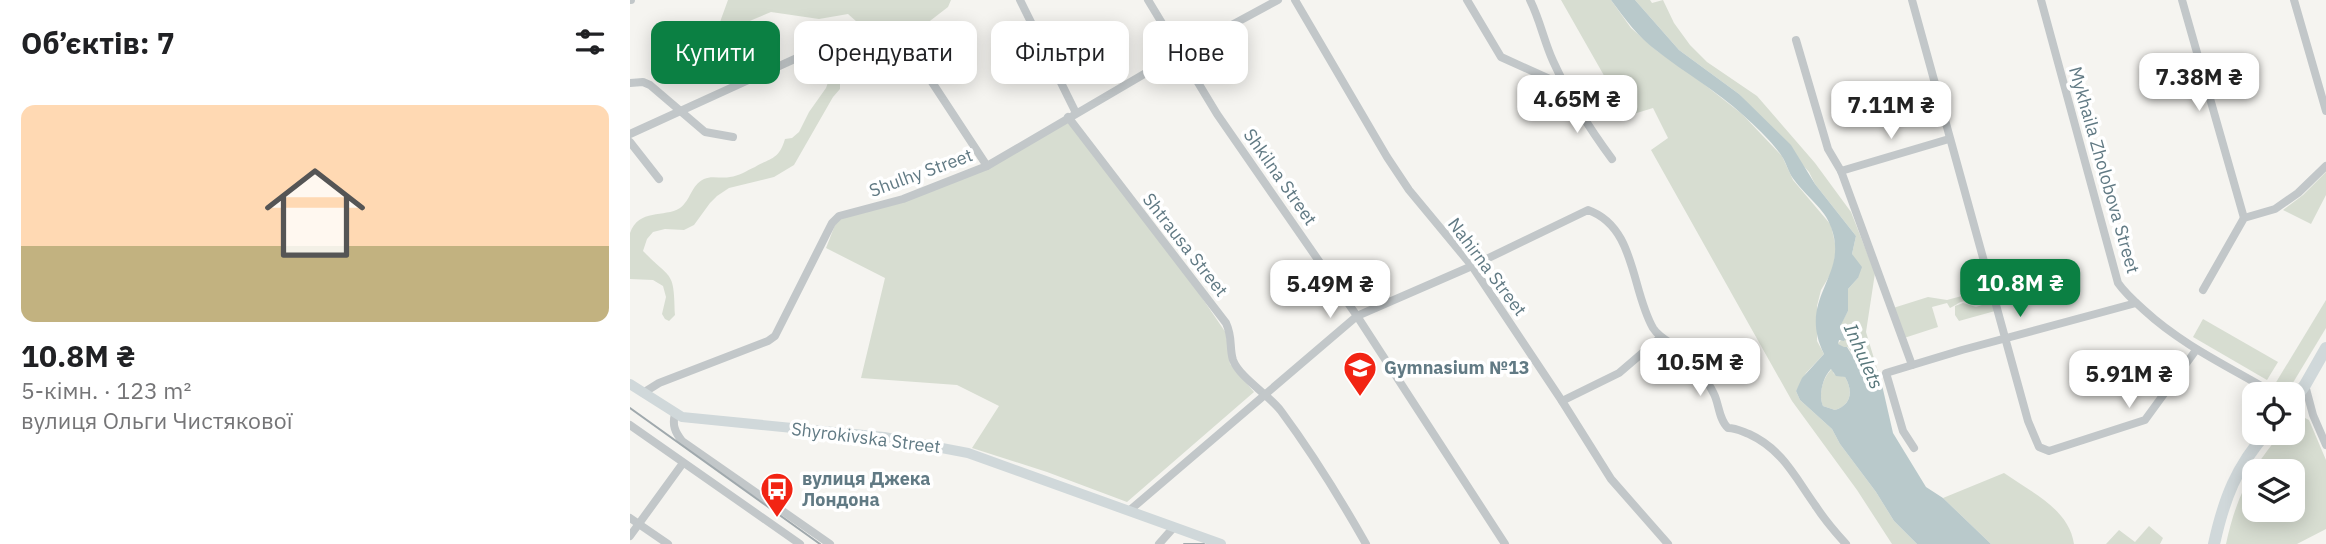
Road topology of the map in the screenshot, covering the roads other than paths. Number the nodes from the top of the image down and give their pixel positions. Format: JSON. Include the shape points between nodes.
{"nodes":[{"id":1,"x":1020,"y":0,"type":"edge"},
{"id":2,"x":1148,"y":0,"type":"edge"},
{"id":3,"x":1278,"y":0,"type":"edge"},
{"id":4,"x":1296,"y":0,"type":"edge"},
{"id":5,"x":1467,"y":0,"type":"edge"},
{"id":6,"x":1530,"y":0,"type":"edge"},
{"id":7,"x":1912,"y":0,"type":"edge"},
{"id":8,"x":2040,"y":0,"type":"edge"},
{"id":9,"x":2182,"y":0,"type":"edge"},
{"id":10,"x":2294,"y":0,"type":"edge"},
{"id":11,"x":1161,"y":21,"type":"edge"},
{"id":12,"x":1239,"y":21,"type":"edge"},
{"id":13,"x":1796,"y":40,"type":"dead end"},
{"id":14,"x":794,"y":59,"type":"edge"},
{"id":15,"x":1143,"y":74,"type":"edge"},
{"id":16,"x":630,"y":83,"type":"edge"},
{"id":17,"x":934,"y":84,"type":"edge"},
{"id":18,"x":1199,"y":84,"type":"edge"},
{"id":19,"x":1568,"y":90,"type":"junction"},
{"id":20,"x":679,"y":110,"type":"junction"},
{"id":21,"x":2326,"y":111,"type":"edge"},
{"id":22,"x":1072,"y":115,"type":"junction"},
{"id":23,"x":630,"y":134,"type":"edge"},
{"id":24,"x":733,"y":137,"type":"dead end"},
{"id":25,"x":1949,"y":139,"type":"junction"},
{"id":26,"x":630,"y":142,"type":"edge"},
{"id":27,"x":1612,"y":159,"type":"dead end"},
{"id":28,"x":988,"y":166,"type":"junction"},
{"id":29,"x":2326,"y":166,"type":"edge"},
{"id":30,"x":1841,"y":171,"type":"junction"},
{"id":31,"x":659,"y":179,"type":"dead end"},
{"id":32,"x":2244,"y":218,"type":"junction"},
{"id":33,"x":1472,"y":266,"type":"junction"},
{"id":34,"x":2203,"y":290,"type":"dead end"},
{"id":35,"x":2136,"y":303,"type":"junction"},
{"id":36,"x":1357,"y":316,"type":"junction"},
{"id":37,"x":1661,"y":337,"type":"junction"},
{"id":38,"x":2006,"y":338,"type":"junction"},
{"id":39,"x":2326,"y":348,"type":"edge"},
{"id":40,"x":2196,"y":350,"type":"junction"},
{"id":41,"x":1912,"y":365,"type":"junction"},
{"id":42,"x":2254,"y":382,"type":"edge"},
{"id":43,"x":630,"y":384,"type":"edge"},
{"id":44,"x":2305,"y":385,"type":"joint"},
{"id":45,"x":643,"y":393,"type":"junction"},
{"id":46,"x":1265,"y":394,"type":"junction"},
{"id":47,"x":1562,"y":401,"type":"junction"},
{"id":48,"x":675,"y":414,"type":"junction"},
{"id":49,"x":630,"y":425,"type":"edge"},
{"id":50,"x":2326,"y":444,"type":"edge"},
{"id":51,"x":2256,"y":445,"type":"edge"},
{"id":52,"x":1914,"y":447,"type":"dead end"},
{"id":53,"x":683,"y":463,"type":"junction"},
{"id":54,"x":1130,"y":510,"type":"junction"},
{"id":55,"x":630,"y":518,"type":"edge"},
{"id":56,"x":639,"y":524,"type":"junction"},
{"id":57,"x":1174,"y":527,"type":"junction"},
{"id":58,"x":630,"y":536,"type":"edge"},
{"id":59,"x":667,"y":544,"type":"edge"},
{"id":60,"x":800,"y":544,"type":"edge"},
{"id":61,"x":830,"y":544,"type":"edge"},
{"id":62,"x":1159,"y":544,"type":"edge"},
{"id":63,"x":1221,"y":544,"type":"edge"},
{"id":64,"x":1366,"y":544,"type":"edge"},
{"id":65,"x":1505,"y":544,"type":"edge"},
{"id":66,"x":1668,"y":544,"type":"edge"},
{"id":67,"x":1846,"y":544,"type":"edge"},
{"id":68,"x":2214,"y":544,"type":"edge"}],
"edges":[{"from":1,"to":22,"type":"street","name":"Shtrausa Street"},
{"from":2,"to":11,"type":"street","name":"Shkilna Street"},
{"from":3,"to":12,"type":"street","name":"Shulhy Street"},
{"from":4,"to":33,"type":"street","name":"Nahirna Street","via":[[1387,157]]},
{"from":5,"to":19,"type":"street","via":[[1501,57]]},
{"from":6,"to":19,"type":"street"},
{"from":7,"to":25,"type":"street"},
{"from":8,"to":35,"type":"street","name":"Mykhaila Zholobova Street","via":[[2116,277]]},
{"from":9,"to":32,"type":"street"},
{"from":10,"to":21,"type":"street"},
{"from":13,"to":30,"type":"street","via":[[1828,149]]},
{"from":14,"to":20,"type":"street"},
{"from":15,"to":22,"type":"street","name":"Shulhy Street"},
{"from":16,"to":20,"type":"street","via":[[650,85]]},
{"from":17,"to":28,"type":"street"},
{"from":18,"to":36,"type":"street","name":"Shkilna Street"},
{"from":19,"to":27,"type":"street"},
{"from":20,"to":23,"type":"street"},
{"from":20,"to":24,"type":"street","via":[[705,132]]},
{"from":22,"to":28,"type":"street","name":"Shulhy Street"},
{"from":22,"to":46,"type":"street","name":"Shtrausa Street","via":[[1226,323],[1233,359]]},
{"from":25,"to":30,"type":"street"},
{"from":25,"to":38,"type":"street"},
{"from":26,"to":31,"type":"street"},
{"from":28,"to":45,"type":"street","name":"Shulhy Street","via":[[903,199],[839,216],[775,336]]},
{"from":29,"to":32,"type":"street","via":[[2275,209]]},
{"from":30,"to":41,"type":"street"},
{"from":32,"to":34,"type":"street"},
{"from":33,"to":36,"type":"street"},
{"from":33,"to":37,"type":"street","via":[[1588,210],[1621,240],[1640,300]]},
{"from":33,"to":47,"type":"street","name":"Nahirna Street"},
{"from":35,"to":38,"type":"street"},
{"from":35,"to":40,"type":"street","name":"Mykhaila Zholobova Street"},
{"from":36,"to":46,"type":"street"},
{"from":36,"to":65,"type":"street","name":"Shkilna Street"},
{"from":37,"to":47,"type":"street","via":[[1619,373]]},
{"from":37,"to":67,"type":"street","via":[[1683,350],[1702,376],[1724,424],[1774,449]]},
{"from":38,"to":40,"type":"street","via":[[2035,439],[2049,451],[2145,420]]},
{"from":38,"to":41,"type":"street"},
{"from":39,"to":44,"type":"main road"},
{"from":40,"to":42,"type":"street","name":"Mykhaila Zholobova Street"},
{"from":41,"to":52,"type":"street","via":[[1886,373],[1903,431]]},
{"from":43,"to":45,"type":"main road","name":"Shyrokivska Street"},
{"from":44,"to":50,"type":"street"},
{"from":45,"to":48,"type":"main road","name":"Shyrokivska Street"},
{"from":46,"to":54,"type":"street"},
{"from":46,"to":64,"type":"street","name":"Shtrausa Street","via":[[1287,419]]},
{"from":47,"to":66,"type":"street","name":"Nahirna Street","via":[[1611,479]]},
{"from":48,"to":54,"type":"main road","name":"Shyrokivska Street","via":[[930,444]]},
{"from":48,"to":61,"type":"street","via":[[673,422],[682,441]]},
{"from":49,"to":53,"type":"street"},
{"from":51,"to":68,"type":"main road","via":[[2234,480]]},
{"from":53,"to":56,"type":"street"},
{"from":53,"to":60,"type":"street"},
{"from":54,"to":57,"type":"main road","name":"Shyrokivska Street"},
{"from":55,"to":56,"type":"street"},
{"from":56,"to":58,"type":"street"},
{"from":56,"to":59,"type":"street"},
{"from":57,"to":62,"type":"street"},
{"from":57,"to":63,"type":"main road","name":"Shyrokivska Street"}]}
